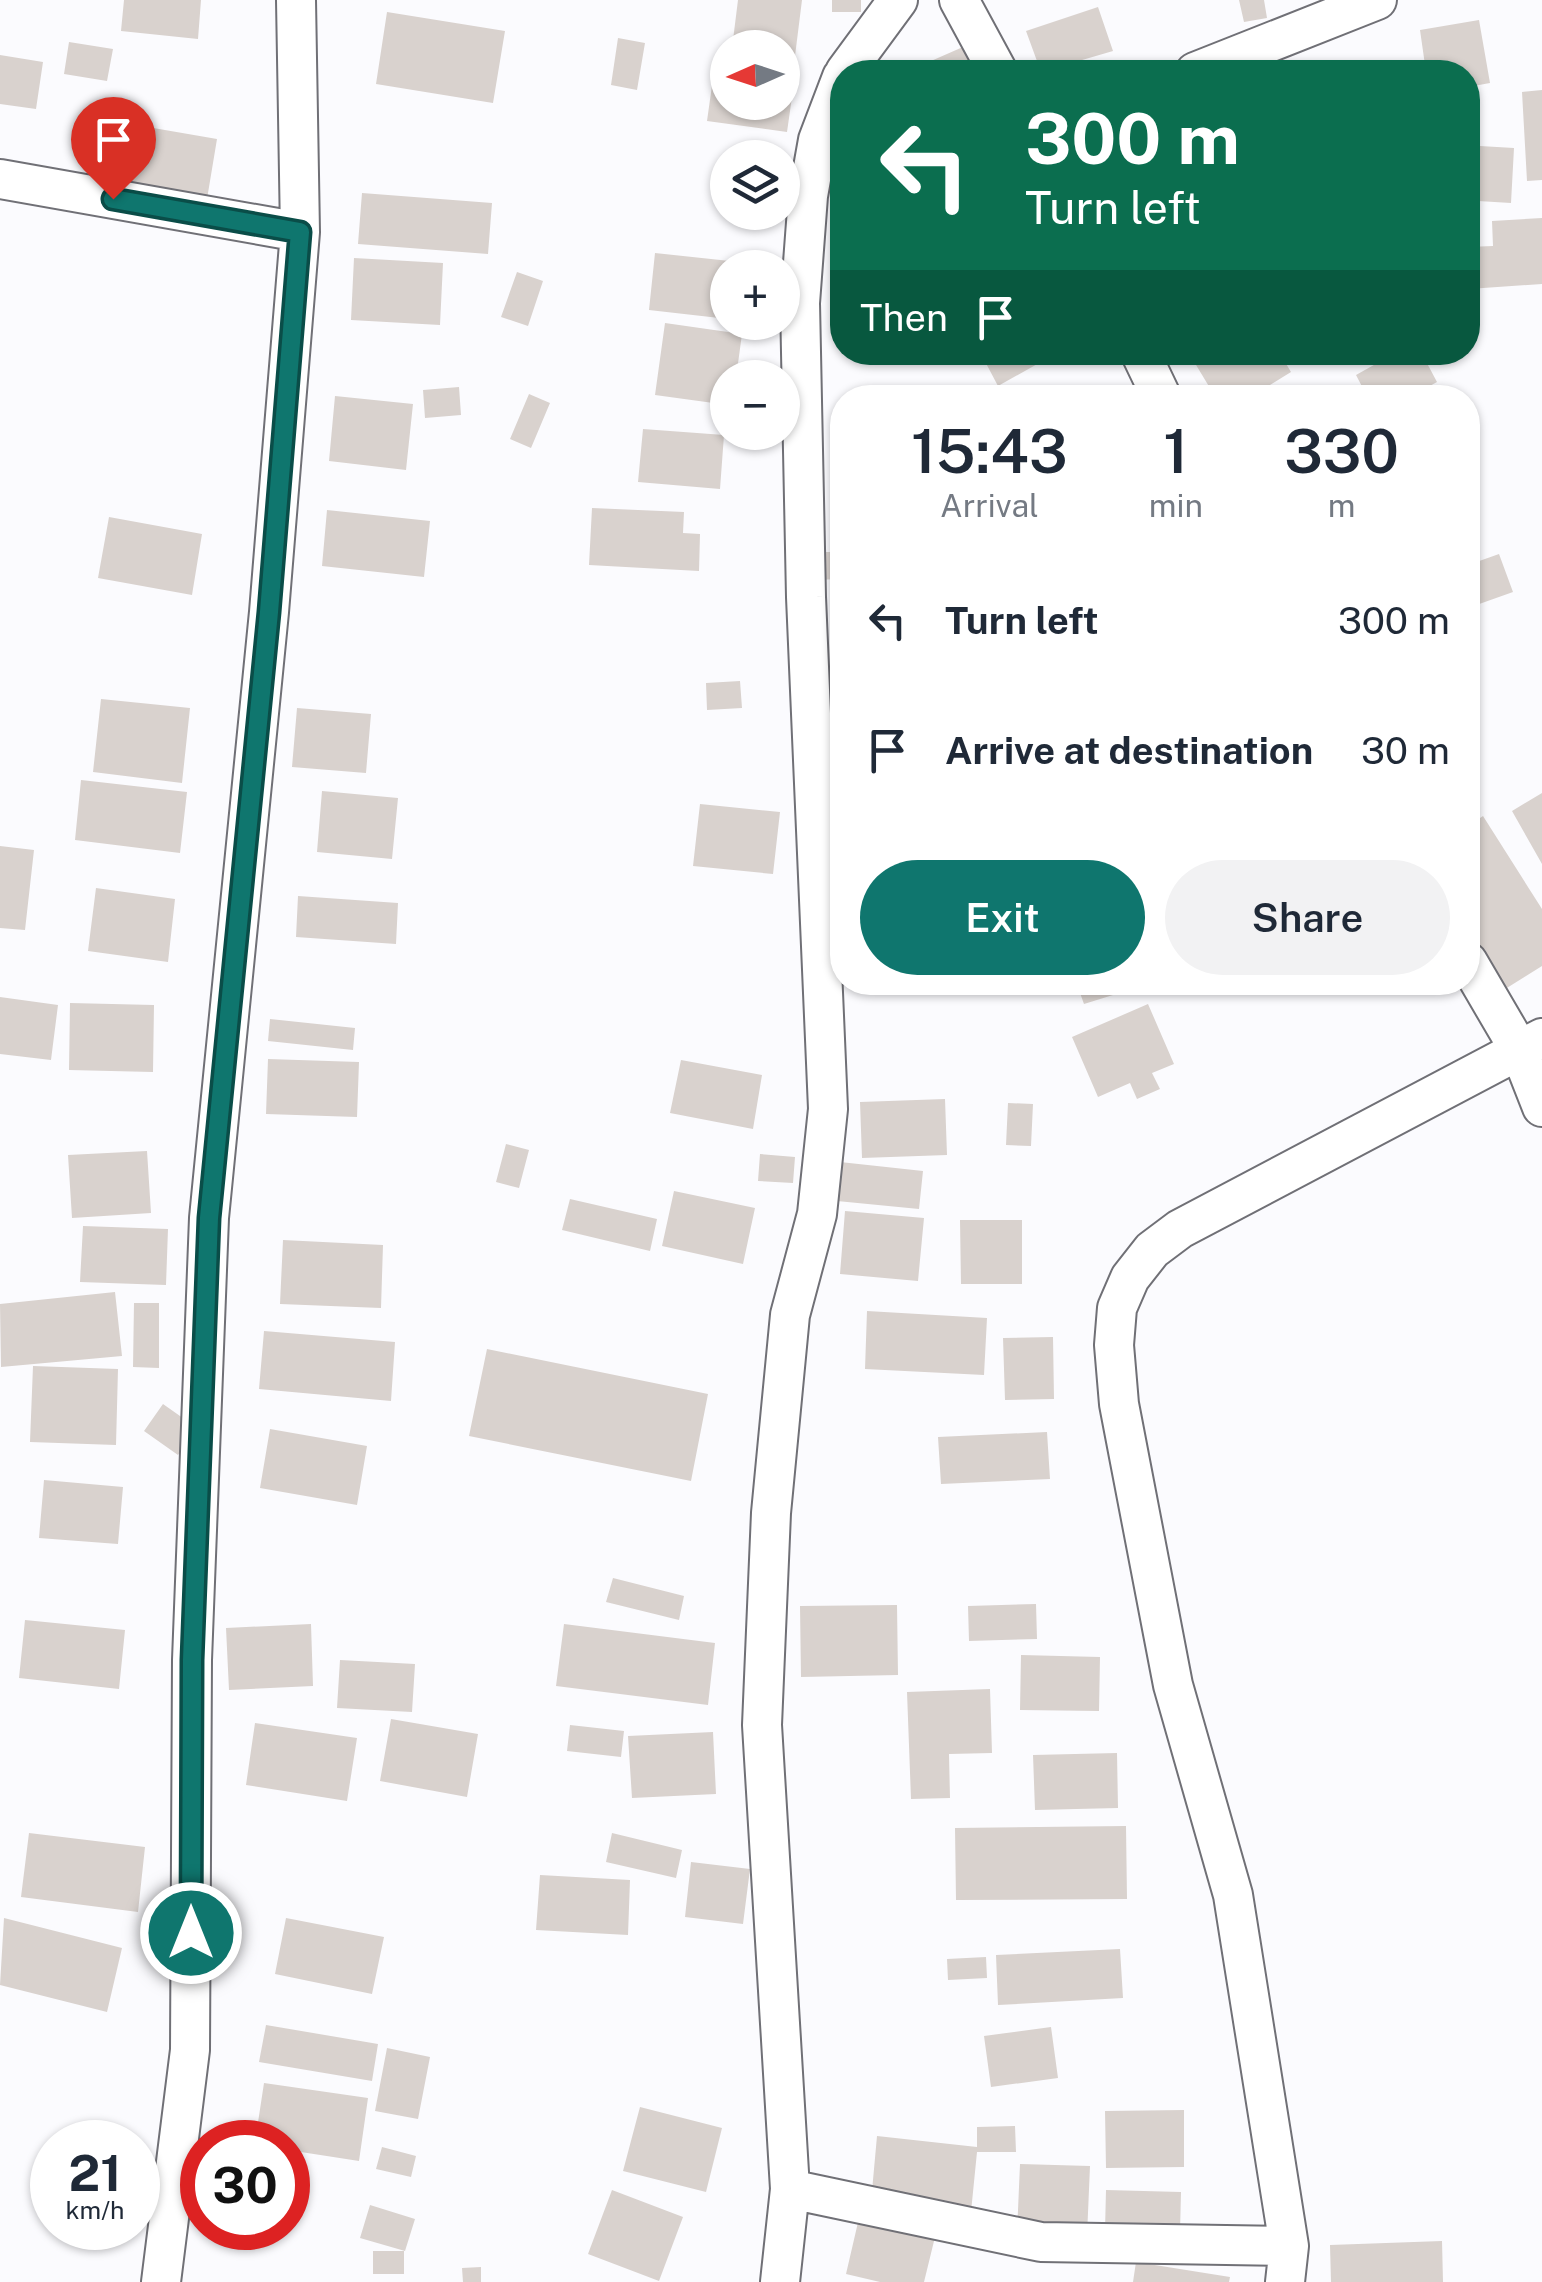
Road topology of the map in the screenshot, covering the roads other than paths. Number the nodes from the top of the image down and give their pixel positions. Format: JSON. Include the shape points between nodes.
{"nodes":[{"id":1,"x":296,"y":0,"type":"edge"},
{"id":2,"x":898,"y":0,"type":"edge"},
{"id":3,"x":959,"y":0,"type":"edge"},
{"id":4,"x":1377,"y":0,"type":"edge"},
{"id":5,"x":855,"y":60,"type":"edge"},
{"id":6,"x":992,"y":60,"type":"edge"},
{"id":7,"x":1225,"y":60,"type":"edge"},
{"id":8,"x":830,"y":110,"type":"edge"},
{"id":9,"x":0,"y":179,"type":"edge"},
{"id":10,"x":300,"y":232,"type":"junction"},
{"id":11,"x":1480,"y":978,"type":"edge"},
{"id":12,"x":1531,"y":1044,"type":"edge"},
{"id":13,"x":1542,"y":1107,"type":"edge"},
{"id":14,"x":790,"y":2189,"type":"junction"},
{"id":15,"x":1287,"y":2264,"type":"edge"},
{"id":16,"x":162,"y":2282,"type":"edge"},
{"id":17,"x":780,"y":2282,"type":"edge"}],
"edges":[{"from":1,"to":10,"type":"street"},
{"from":2,"to":5,"type":"street"},
{"from":3,"to":6,"type":"street"},
{"from":4,"to":7,"type":"street"},
{"from":8,"to":14,"type":"street","via":[[808,196],[800,303],[828,1109],[817,1214],[790,1315],[771,1512],[762,1725]]},
{"from":9,"to":10,"type":"street"},
{"from":10,"to":16,"type":"street","via":[[209,1218],[192,1660],[190,2050]]},
{"from":11,"to":12,"type":"street"},
{"from":12,"to":13,"type":"street"},
{"from":12,"to":15,"type":"street","via":[[1180,1229],[1130,1278],[1118,1308],[1119,1404],[1173,1684],[1233,1895]]},
{"from":14,"to":15,"type":"street","via":[[1041,2242]]},
{"from":14,"to":17,"type":"street"}]}
